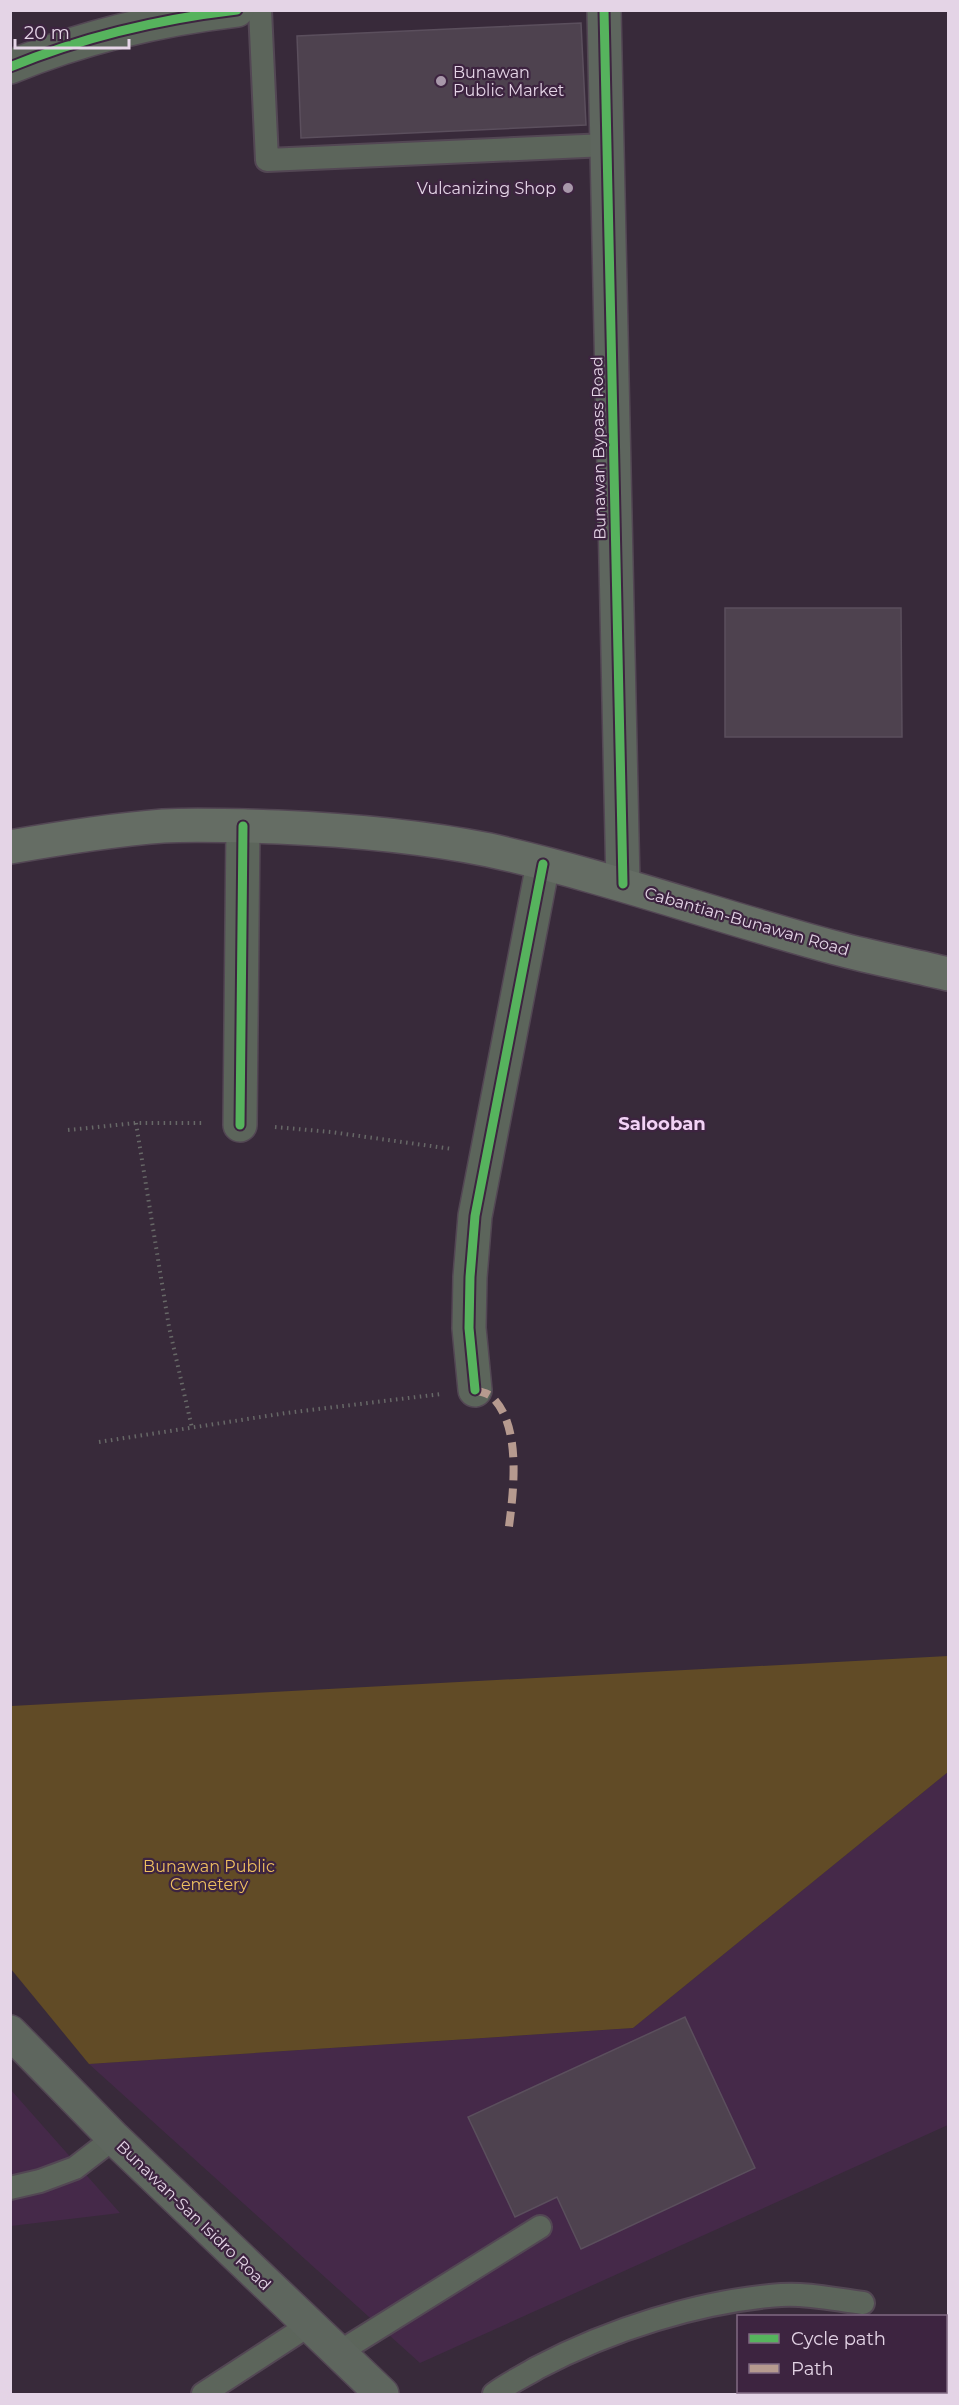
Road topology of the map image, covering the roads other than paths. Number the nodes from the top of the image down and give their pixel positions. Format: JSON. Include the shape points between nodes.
{"nodes":[{"id":1,"x":237,"y":10,"type":"edge"},
{"id":2,"x":260,"y":10,"type":"edge"},
{"id":3,"x":604,"y":10,"type":"edge"},
{"id":4,"x":10,"y":67,"type":"edge"},
{"id":5,"x":607,"y":145,"type":"junction"},
{"id":6,"x":243,"y":826,"type":"junction"},
{"id":7,"x":10,"y":847,"type":"edge"},
{"id":8,"x":543,"y":864,"type":"junction"},
{"id":9,"x":623,"y":885,"type":"junction"},
{"id":10,"x":948,"y":974,"type":"edge"},
{"id":11,"x":240,"y":1125,"type":"road end"},
{"id":12,"x":475,"y":1390,"type":"road end"},
{"id":13,"x":10,"y":2032,"type":"edge"},
{"id":14,"x":114,"y":2138,"type":"junction"},
{"id":15,"x":10,"y":2188,"type":"edge"},
{"id":16,"x":540,"y":2227,"type":"dead end"},
{"id":17,"x":863,"y":2303,"type":"dead end"},
{"id":18,"x":309,"y":2325,"type":"junction"},
{"id":19,"x":338,"y":2353,"type":"junction"},
{"id":20,"x":203,"y":2394,"type":"edge"},
{"id":21,"x":382,"y":2394,"type":"edge"},
{"id":22,"x":494,"y":2394,"type":"edge"}],
"edges":[{"from":1,"to":4,"type":"street","via":[[157,21],[46,52]]},
{"from":2,"to":5,"type":"lane","via":[[267,160]]},
{"from":3,"to":5,"type":"street","name":"Bunawan Bypass Road"},
{"from":5,"to":9,"type":"street","name":"Bunawan Bypass Road"},
{"from":6,"to":7,"type":"main road","name":"Cabantian-Bunawan Road","via":[[163,826]]},
{"from":6,"to":8,"type":"main road","name":"Cabantian-Bunawan Road","via":[[409,836]]},
{"from":6,"to":11,"type":"street"},
{"from":8,"to":9,"type":"main road","name":"Cabantian-Bunawan Road"},
{"from":8,"to":12,"type":"street","via":[[475,1216],[469,1328]]},
{"from":9,"to":10,"type":"main road","name":"Cabantian-Bunawan Road","via":[[836,948]]},
{"from":13,"to":14,"type":"street","name":"Bunawan-San Isidro Road"},
{"from":14,"to":15,"type":"lane","via":[[75,2168]]},
{"from":14,"to":18,"type":"street","name":"Bunawan-San Isidro Road"},
{"from":16,"to":19,"type":"lane"},
{"from":17,"to":22,"type":"lane","via":[[784,2294],[728,2301],[654,2320],[566,2352]]},
{"from":18,"to":19,"type":"street","name":"Bunawan-San Isidro Road"},
{"from":18,"to":20,"type":"lane"},
{"from":19,"to":21,"type":"street","name":"Bunawan-San Isidro Road"}]}
